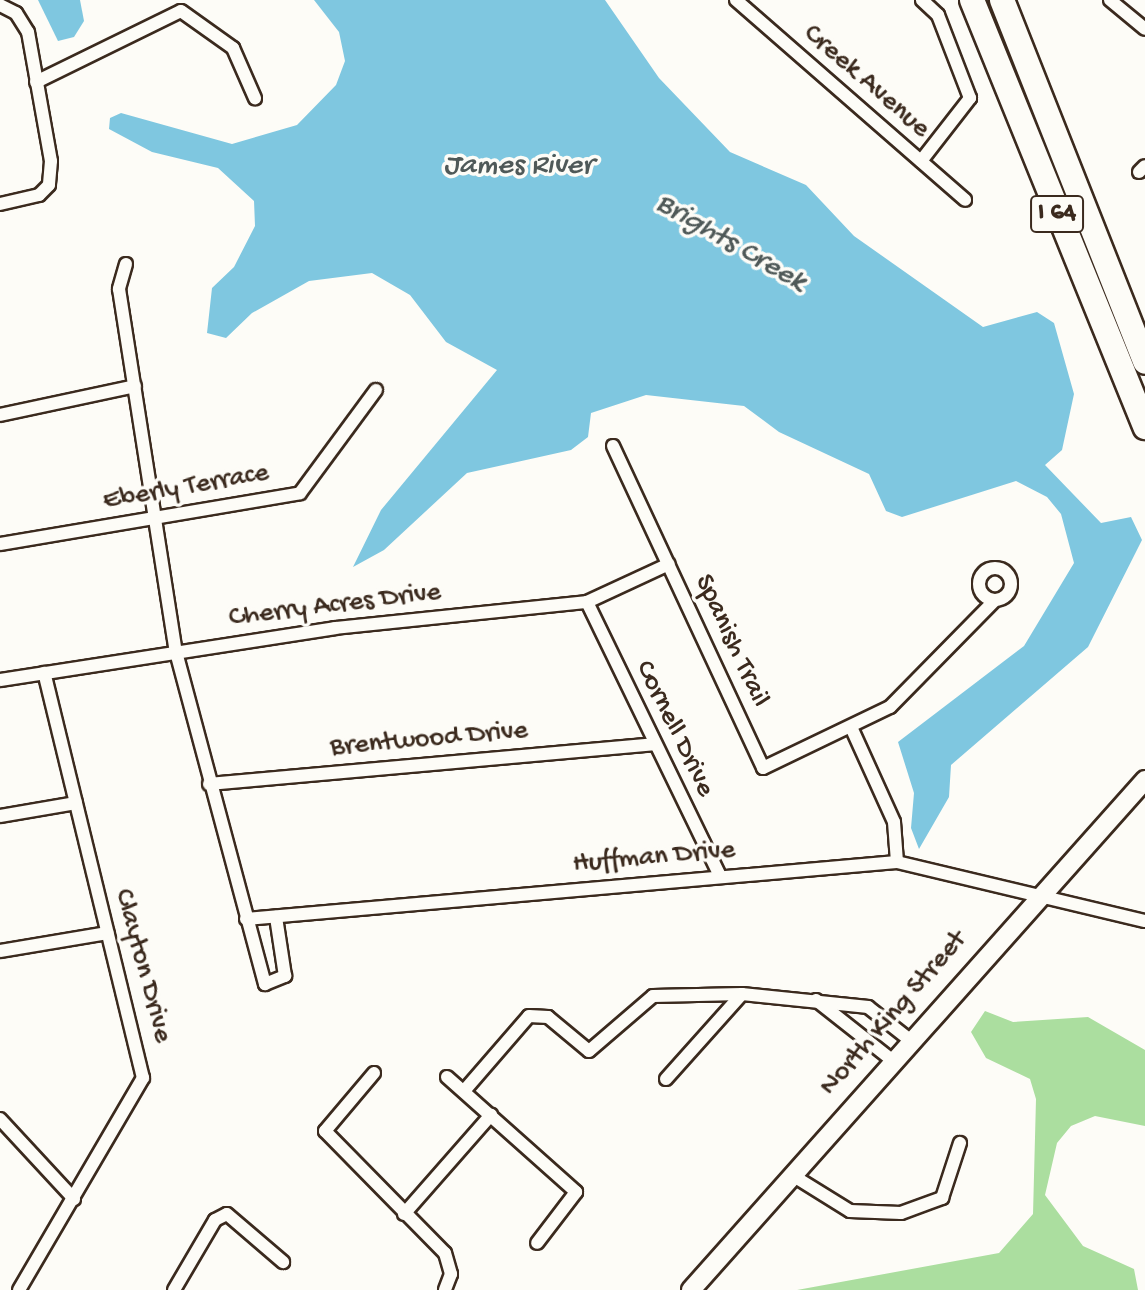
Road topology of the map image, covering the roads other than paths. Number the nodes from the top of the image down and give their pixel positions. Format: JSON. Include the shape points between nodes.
{"nodes":[{"id":1,"x":736,"y":0,"type":"edge"},
{"id":2,"x":922,"y":0,"type":"edge"},
{"id":3,"x":972,"y":0,"type":"edge"},
{"id":4,"x":1002,"y":0,"type":"edge"},
{"id":5,"x":1110,"y":0,"type":"edge"},
{"id":6,"x":0,"y":5,"type":"edge"},
{"id":7,"x":1145,"y":29,"type":"edge"},
{"id":8,"x":36,"y":82,"type":"junction"},
{"id":9,"x":255,"y":98,"type":"dead end"},
{"id":10,"x":921,"y":161,"type":"junction"},
{"id":11,"x":965,"y":200,"type":"dead end"},
{"id":12,"x":0,"y":204,"type":"edge"},
{"id":13,"x":126,"y":264,"type":"dead end"},
{"id":14,"x":1145,"y":362,"type":"edge"},
{"id":15,"x":135,"y":386,"type":"junction"},
{"id":16,"x":376,"y":390,"type":"dead end"},
{"id":17,"x":0,"y":415,"type":"edge"},
{"id":18,"x":1145,"y":427,"type":"edge"},
{"id":19,"x":613,"y":446,"type":"dead end"},
{"id":20,"x":158,"y":518,"type":"junction"},
{"id":21,"x":0,"y":544,"type":"edge"},
{"id":22,"x":669,"y":564,"type":"junction"},
{"id":23,"x":995,"y":600,"type":"dead end"},
{"id":24,"x":587,"y":602,"type":"junction"},
{"id":25,"x":176,"y":652,"type":"junction"},
{"id":26,"x":44,"y":673,"type":"junction"},
{"id":27,"x":0,"y":680,"type":"edge"},
{"id":28,"x":851,"y":727,"type":"junction"},
{"id":29,"x":653,"y":744,"type":"junction"},
{"id":30,"x":1145,"y":780,"type":"edge"},
{"id":31,"x":209,"y":784,"type":"junction"},
{"id":32,"x":76,"y":803,"type":"junction"},
{"id":33,"x":0,"y":816,"type":"edge"},
{"id":34,"x":897,"y":862,"type":"junction"},
{"id":35,"x":720,"y":876,"type":"junction"},
{"id":36,"x":1032,"y":899,"type":"junction"},
{"id":37,"x":276,"y":917,"type":"junction"},
{"id":38,"x":246,"y":919,"type":"junction"},
{"id":39,"x":1145,"y":921,"type":"edge"},
{"id":40,"x":108,"y":933,"type":"junction"},
{"id":41,"x":0,"y":951,"type":"edge"},
{"id":42,"x":742,"y":994,"type":"junction"},
{"id":43,"x":814,"y":998,"type":"junction"},
{"id":44,"x":910,"y":1040,"type":"junction"},
{"id":45,"x":892,"y":1060,"type":"junction"},
{"id":46,"x":374,"y":1073,"type":"dead end"},
{"id":47,"x":447,"y":1077,"type":"dead end"},
{"id":48,"x":666,"y":1079,"type":"dead end"},
{"id":49,"x":464,"y":1091,"type":"junction"},
{"id":50,"x":491,"y":1115,"type":"junction"},
{"id":51,"x":0,"y":1119,"type":"edge"},
{"id":52,"x":960,"y":1143,"type":"dead end"},
{"id":53,"x":792,"y":1175,"type":"junction"},
{"id":54,"x":74,"y":1199,"type":"junction"},
{"id":55,"x":404,"y":1214,"type":"junction"},
{"id":56,"x":537,"y":1243,"type":"dead end"},
{"id":57,"x":283,"y":1262,"type":"dead end"},
{"id":58,"x":19,"y":1290,"type":"edge"},
{"id":59,"x":175,"y":1290,"type":"edge"},
{"id":60,"x":445,"y":1290,"type":"edge"},
{"id":61,"x":691,"y":1290,"type":"edge"}],
"edges":[{"from":1,"to":10,"type":"street","name":"Creek Avenue"},
{"from":2,"to":10,"type":"street","via":[[938,15],[970,98]]},
{"from":3,"to":18,"type":"highway","number":"I 64"},
{"from":4,"to":14,"type":"highway","number":"I 64"},
{"from":5,"to":7,"type":"street"},
{"from":6,"to":8,"type":"street","via":[[16,13],[28,32]]},
{"from":8,"to":9,"type":"street","via":[[181,11],[233,48]]},
{"from":8,"to":12,"type":"street","via":[[49,185],[24,201]]},
{"from":10,"to":11,"type":"street","name":"Creek Avenue"},
{"from":13,"to":15,"type":"street","via":[[119,289]]},
{"from":15,"to":17,"type":"street"},
{"from":15,"to":20,"type":"street"},
{"from":16,"to":20,"type":"street","name":"Eberly Terrace","via":[[300,493]]},
{"from":19,"to":22,"type":"street","name":"Spanish Trail"},
{"from":20,"to":21,"type":"street","name":"Eberly Terrace"},
{"from":20,"to":25,"type":"street"},
{"from":22,"to":24,"type":"street","name":"Cherry Acres Drive"},
{"from":22,"to":28,"type":"street","name":"Spanish Trail","via":[[763,768]]},
{"from":23,"to":28,"type":"street","name":"Spanish Trail","via":[[890,707]]},
{"from":24,"to":25,"type":"street","name":"Cherry Acres Drive"},
{"from":24,"to":29,"type":"street","name":"Cornell Drive"},
{"from":25,"to":26,"type":"street","name":"Cherry Acres Drive"},
{"from":25,"to":31,"type":"street"},
{"from":26,"to":27,"type":"street","name":"Cherry Acres Drive"},
{"from":26,"to":32,"type":"street","name":"Clayton Drive"},
{"from":28,"to":34,"type":"street","via":[[894,822]]},
{"from":29,"to":31,"type":"street","name":"Brentwood Drive"},
{"from":29,"to":35,"type":"street","name":"Cornell Drive"},
{"from":30,"to":36,"type":"main road","name":"North King Street"},
{"from":31,"to":38,"type":"street"},
{"from":32,"to":33,"type":"street"},
{"from":32,"to":40,"type":"street","name":"Clayton Drive"},
{"from":34,"to":35,"type":"street","name":"Huffman Drive"},
{"from":34,"to":36,"type":"street","name":"Huffman Drive"},
{"from":35,"to":37,"type":"street","name":"Huffman Drive"},
{"from":36,"to":39,"type":"street","name":"Huffman Drive"},
{"from":36,"to":44,"type":"main road","name":"North King Street"},
{"from":37,"to":38,"type":"street","name":"Huffman Drive"},
{"from":37,"to":38,"type":"street","via":[[285,976],[273,985],[259,976]]},
{"from":40,"to":41,"type":"street"},
{"from":40,"to":54,"type":"street","name":"Clayton Drive","via":[[143,1078]]},
{"from":42,"to":43,"type":"street"},
{"from":42,"to":48,"type":"street"},
{"from":42,"to":49,"type":"street","via":[[653,996],[589,1051],[548,1017],[529,1016]]},
{"from":43,"to":44,"type":"street","via":[[868,1007]]},
{"from":43,"to":45,"type":"street"},
{"from":44,"to":45,"type":"main road","name":"North King Street"},
{"from":45,"to":53,"type":"main road","name":"North King Street"},
{"from":46,"to":55,"type":"street","via":[[325,1131]]},
{"from":47,"to":49,"type":"street"},
{"from":49,"to":50,"type":"street"},
{"from":50,"to":55,"type":"street"},
{"from":50,"to":56,"type":"street","via":[[576,1192]]},
{"from":51,"to":54,"type":"street"},
{"from":52,"to":53,"type":"street","via":[[942,1198],[901,1213],[850,1211]]},
{"from":53,"to":61,"type":"main road","name":"North King Street"},
{"from":54,"to":58,"type":"street","name":"Clayton Drive"},
{"from":55,"to":60,"type":"street","via":[[450,1262]]},
{"from":57,"to":59,"type":"street","via":[[227,1214],[215,1220]]}]}
